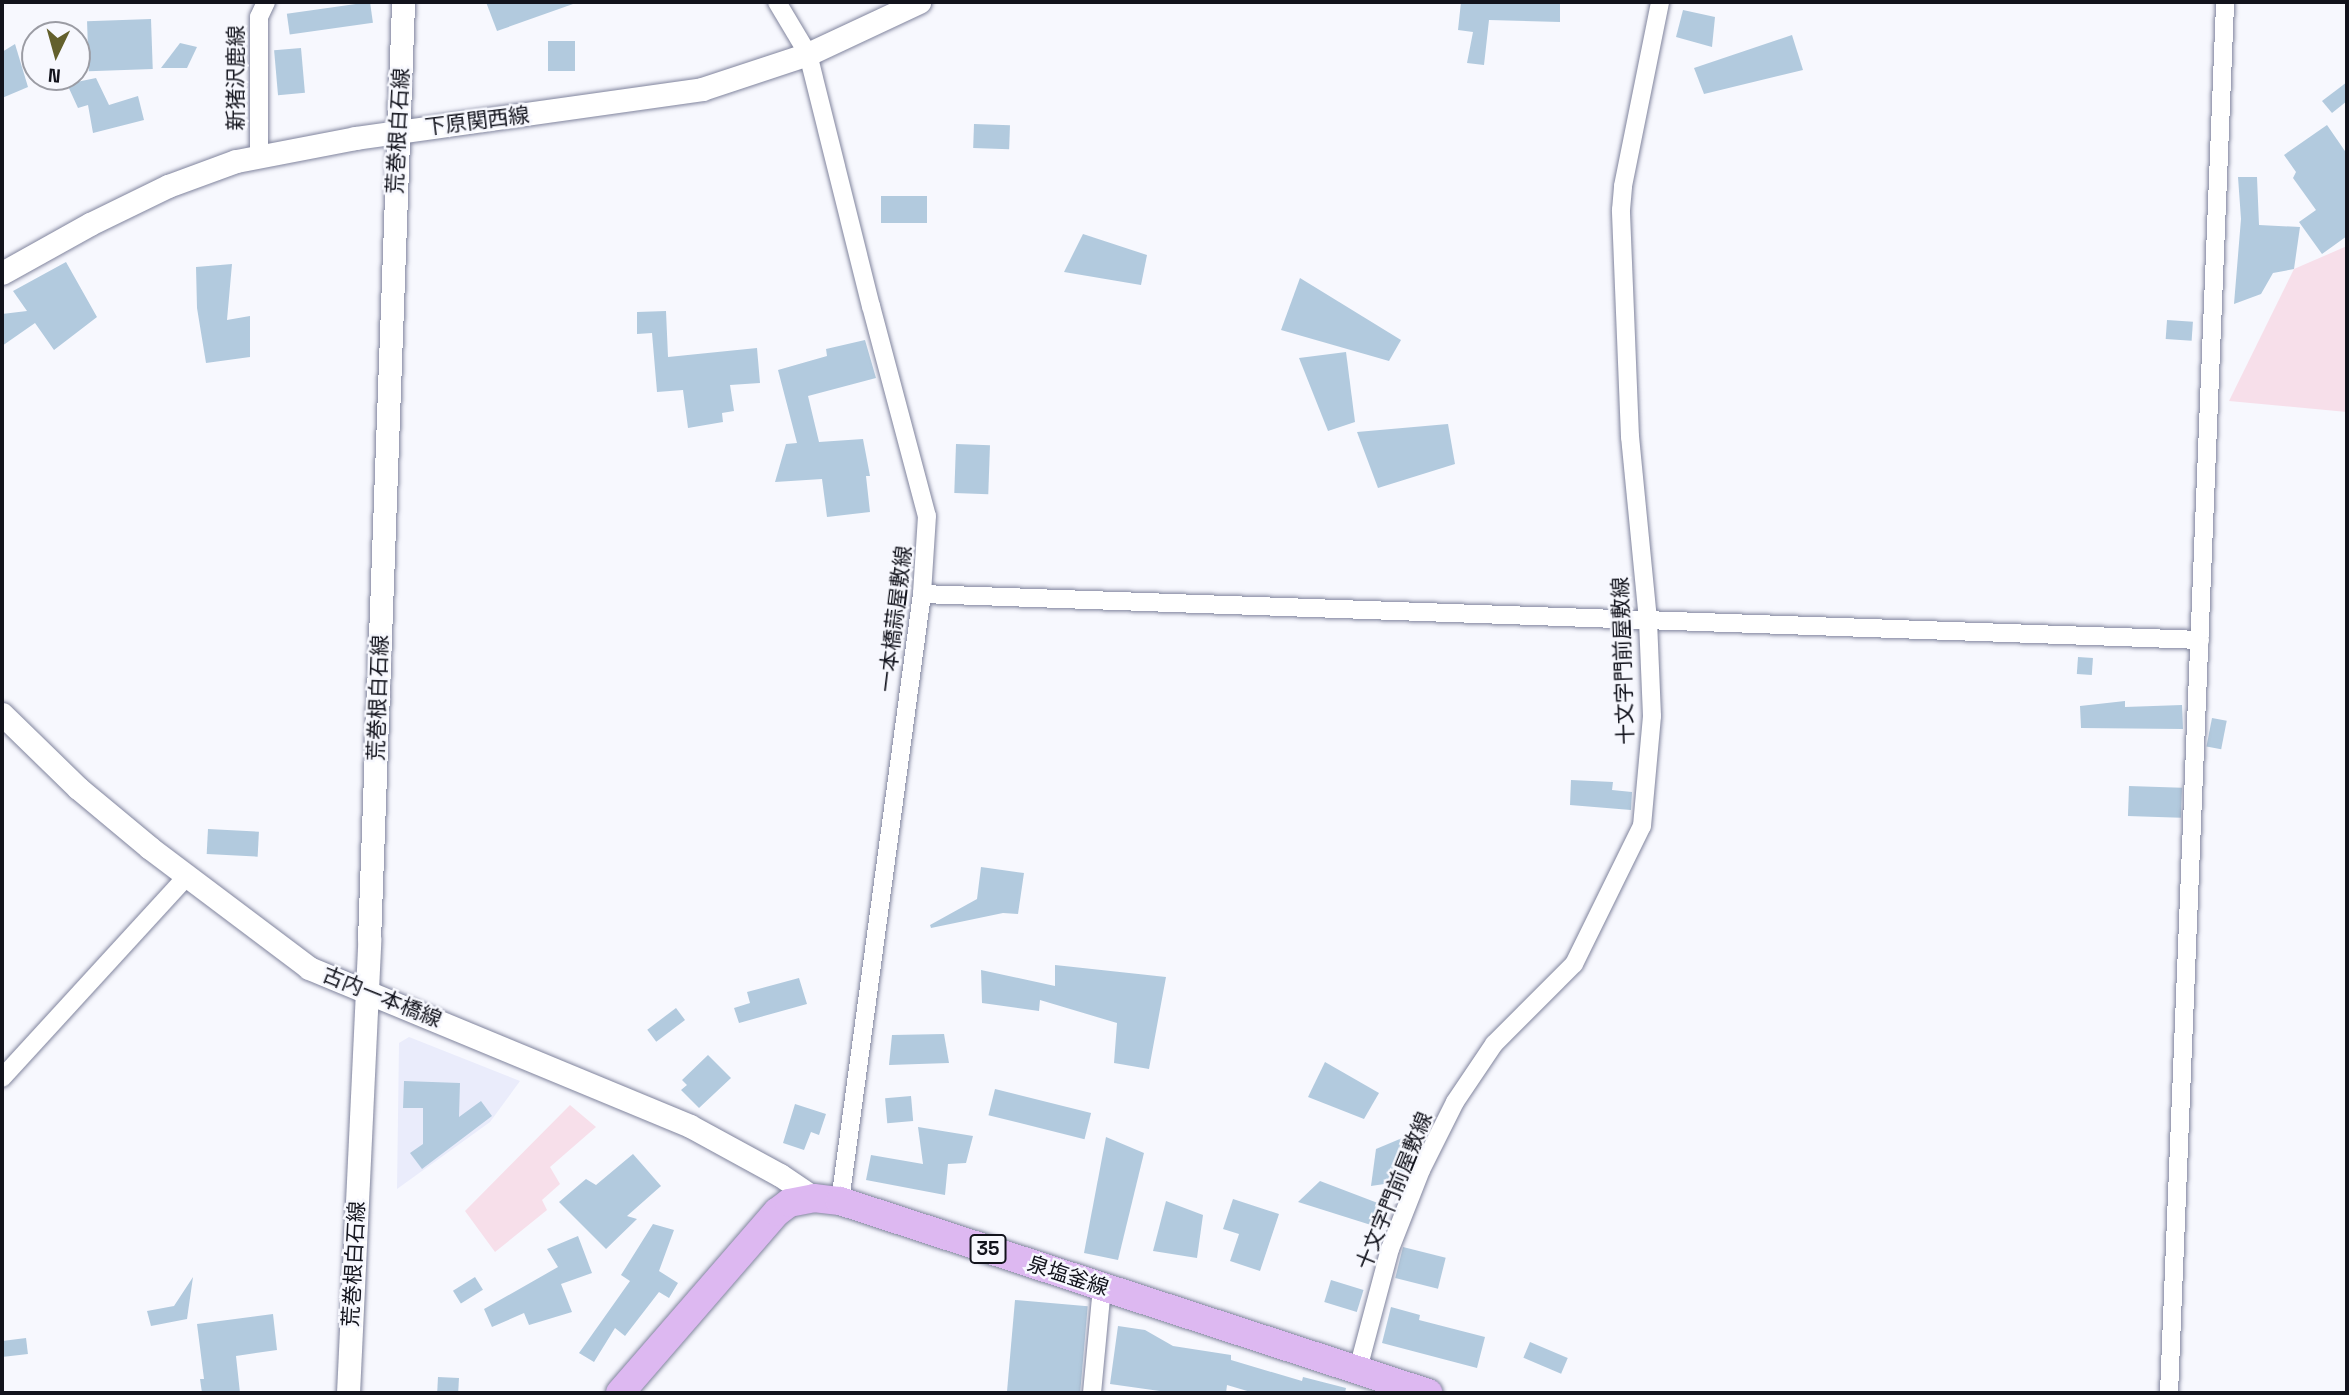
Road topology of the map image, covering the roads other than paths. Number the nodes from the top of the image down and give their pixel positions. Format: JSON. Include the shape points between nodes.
{"nodes":[{"id":1,"x":266,"y":2,"type":"edge"},
{"id":2,"x":403,"y":2,"type":"edge"},
{"id":3,"x":777,"y":2,"type":"edge"},
{"id":4,"x":919,"y":2,"type":"edge"},
{"id":5,"x":1660,"y":2,"type":"edge"},
{"id":6,"x":2225,"y":2,"type":"edge"},
{"id":7,"x":808,"y":54,"type":"junction"},
{"id":8,"x":398,"y":131,"type":"junction"},
{"id":9,"x":258,"y":157,"type":"junction"},
{"id":10,"x":2,"y":273,"type":"edge"},
{"id":11,"x":922,"y":594,"type":"junction"},
{"id":12,"x":1648,"y":620,"type":"junction"},
{"id":13,"x":2200,"y":640,"type":"junction"},
{"id":14,"x":2,"y":714,"type":"edge"},
{"id":15,"x":187,"y":876,"type":"junction"},
{"id":16,"x":367,"y":990,"type":"junction"},
{"id":17,"x":2,"y":1078,"type":"edge"},
{"id":18,"x":827,"y":1199,"type":"junction"},
{"id":19,"x":1102,"y":1287,"type":"junction"},
{"id":20,"x":1357,"y":1370,"type":"junction"},
{"id":21,"x":348,"y":1393,"type":"edge"},
{"id":22,"x":620,"y":1393,"type":"edge"},
{"id":23,"x":1092,"y":1393,"type":"edge"},
{"id":24,"x":1428,"y":1393,"type":"edge"},
{"id":25,"x":2169,"y":1393,"type":"edge"}],
"edges":[{"from":1,"to":9,"type":"street","name":"新猪沢鹿線","via":[[259,18]]},
{"from":2,"to":8,"type":"street","name":"荒巻根白石線"},
{"from":3,"to":7,"type":"street","name":"一本橋蒜屋敷線"},
{"from":4,"to":7,"type":"street","name":"下原関西線"},
{"from":5,"to":12,"type":"street","name":"十文字門前屋敷線","via":[[1621,210],[1629,437]]},
{"from":6,"to":13,"type":"street"},
{"from":7,"to":8,"type":"street","name":"下原関西線","via":[[702,89]]},
{"from":7,"to":11,"type":"street","name":"一本橋蒜屋敷線","via":[[928,516]]},
{"from":8,"to":9,"type":"street","name":"下原関西線"},
{"from":8,"to":16,"type":"street","name":"荒巻根白石線"},
{"from":9,"to":10,"type":"street","name":"下原関西線","via":[[168,186]]},
{"from":11,"to":12,"type":"street"},
{"from":11,"to":18,"type":"street","name":"一本橋蒜屋敷線"},
{"from":12,"to":13,"type":"street"},
{"from":12,"to":20,"type":"street","name":"十文字門前屋敷線","via":[[1651,716],[1642,826],[1574,964],[1494,1044],[1455,1102],[1390,1249]]},
{"from":13,"to":25,"type":"street"},
{"from":14,"to":15,"type":"street","name":"古内一本橋線","via":[[78,789]]},
{"from":15,"to":16,"type":"street","name":"古内一本橋線","via":[[309,968]]},
{"from":15,"to":17,"type":"street"},
{"from":16,"to":18,"type":"street","name":"古内一本橋線","via":[[690,1126]]},
{"from":16,"to":21,"type":"street","name":"荒巻根白石線"},
{"from":18,"to":19,"type":"main road","name":"泉塩釜線","number":"35"},
{"from":18,"to":22,"type":"main road","via":[[789,1203],[777,1212]]},
{"from":19,"to":20,"type":"main road","name":"泉塩釜線","number":"35"},
{"from":19,"to":23,"type":"street"},
{"from":20,"to":24,"type":"main road","name":"泉塩釜線","number":"35"}]}
